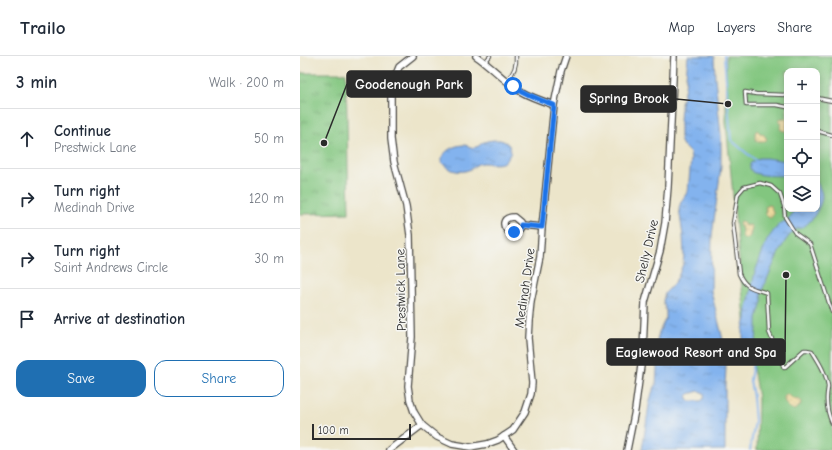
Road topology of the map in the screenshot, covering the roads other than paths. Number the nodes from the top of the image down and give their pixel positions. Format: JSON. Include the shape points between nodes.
{"nodes":[{"id":1,"x":476,"y":56,"type":"edge"},
{"id":2,"x":490,"y":56,"type":"edge"},
{"id":3,"x":516,"y":56,"type":"edge"},
{"id":4,"x":566,"y":56,"type":"edge"},
{"id":5,"x":674,"y":56,"type":"edge"},
{"id":6,"x":410,"y":57,"type":"edge"},
{"id":7,"x":485,"y":62,"type":"junction"},
{"id":8,"x":506,"y":81,"type":"junction"},
{"id":9,"x":784,"y":95,"type":"edge"},
{"id":10,"x":820,"y":99,"type":"edge"},
{"id":11,"x":832,"y":101,"type":"edge"},
{"id":12,"x":554,"y":105,"type":"junction"},
{"id":13,"x":784,"y":106,"type":"edge"},
{"id":14,"x":820,"y":132,"type":"edge"},
{"id":15,"x":832,"y":135,"type":"edge"},
{"id":16,"x":521,"y":225,"type":"dead end"},
{"id":17,"x":542,"y":227,"type":"junction"},
{"id":18,"x":832,"y":312,"type":"edge"},
{"id":19,"x":832,"y":423,"type":"edge"},
{"id":20,"x":422,"y":425,"type":"junction"},
{"id":21,"x":516,"y":426,"type":"joint"},
{"id":22,"x":504,"y":436,"type":"junction"},
{"id":23,"x":466,"y":448,"type":"edge"},
{"id":24,"x":389,"y":450,"type":"edge"},
{"id":25,"x":514,"y":450,"type":"edge"},
{"id":26,"x":627,"y":450,"type":"edge"}],
"edges":[{"from":1,"to":7,"type":"street"},
{"from":2,"to":7,"type":"lane"},
{"from":3,"to":8,"type":"lane","via":[[516,65]]},
{"from":4,"to":12,"type":"street","name":"Medinah Drive"},
{"from":5,"to":26,"type":"street","name":"Shelly Drive","via":[[665,223],[660,251],[645,302],[643,351]]},
{"from":6,"to":20,"type":"street","name":"Prestwick Lane","via":[[399,67],[391,87],[391,140],[410,235],[412,337],[408,386],[412,408]]},
{"from":7,"to":8,"type":"street"},
{"from":8,"to":12,"type":"street","via":[[521,92]]},
{"from":9,"to":13,"type":"lane","via":[[745,92],[746,105]]},
{"from":10,"to":11,"type":"lane"},
{"from":12,"to":17,"type":"street","name":"Medinah Drive"},
{"from":14,"to":15,"type":"lane"},
{"from":16,"to":17,"type":"street"},
{"from":17,"to":21,"type":"street","name":"Medinah Drive","via":[[540,258],[528,321],[531,394],[525,412]]},
{"from":18,"to":19,"type":"lane","via":[[810,244],[795,233],[785,217],[780,194],[771,186],[760,183],[744,187],[738,194],[734,223],[739,274],[742,282],[767,293],[769,332],[784,368],[804,350],[812,351],[822,368],[828,388],[827,410]]},
{"from":20,"to":23,"type":"street","name":"Prestwick Lane","via":[[442,440]]},
{"from":20,"to":24,"type":"street"},
{"from":21,"to":22,"type":"street","name":"Prestwick Lane"},
{"from":22,"to":23,"type":"street","name":"Prestwick Lane","via":[[487,444]]},
{"from":22,"to":25,"type":"street"}]}
